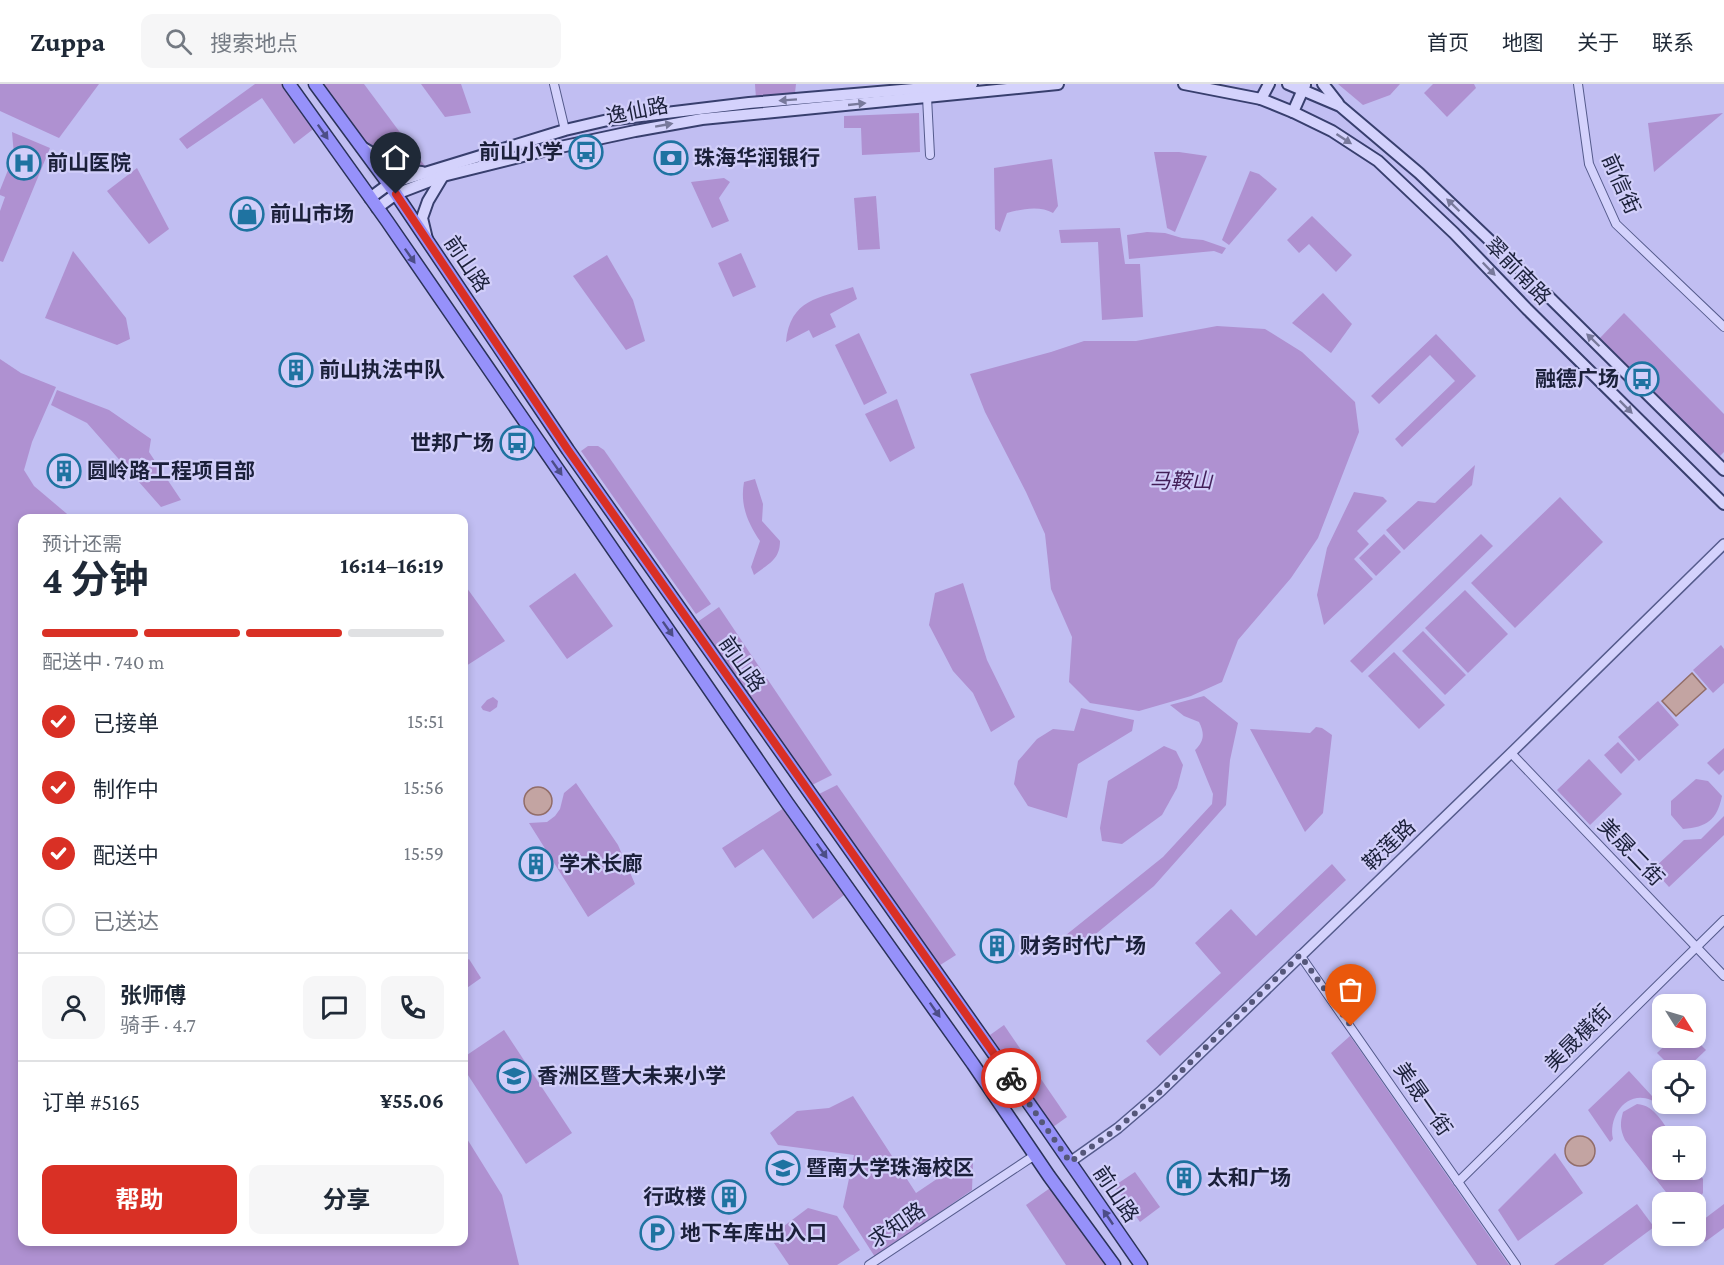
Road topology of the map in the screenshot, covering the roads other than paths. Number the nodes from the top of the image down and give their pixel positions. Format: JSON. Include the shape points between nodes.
{"nodes":[{"id":1,"x":289,"y":84,"type":"edge"},
{"id":2,"x":315,"y":84,"type":"edge"},
{"id":3,"x":554,"y":84,"type":"edge"},
{"id":4,"x":972,"y":84,"type":"edge"},
{"id":5,"x":1058,"y":84,"type":"edge"},
{"id":6,"x":1184,"y":84,"type":"edge"},
{"id":7,"x":1269,"y":84,"type":"edge"},
{"id":8,"x":1288,"y":84,"type":"edge"},
{"id":9,"x":1323,"y":84,"type":"edge"},
{"id":10,"x":1578,"y":84,"type":"edge"},
{"id":11,"x":1305,"y":87,"type":"edge"},
{"id":12,"x":927,"y":97,"type":"junction"},
{"id":13,"x":1261,"y":99,"type":"junction"},
{"id":14,"x":1340,"y":106,"type":"junction"},
{"id":15,"x":1293,"y":112,"type":"junction"},
{"id":16,"x":565,"y":130,"type":"junction"},
{"id":17,"x":361,"y":146,"type":"junction"},
{"id":18,"x":930,"y":155,"type":"dead end"},
{"id":19,"x":441,"y":172,"type":"junction"},
{"id":20,"x":393,"y":189,"type":"junction"},
{"id":21,"x":373,"y":203,"type":"junction"},
{"id":22,"x":428,"y":241,"type":"junction"},
{"id":23,"x":1724,"y":327,"type":"edge"},
{"id":24,"x":1724,"y":470,"type":"edge"},
{"id":25,"x":1724,"y":504,"type":"edge"},
{"id":26,"x":1724,"y":544,"type":"edge"},
{"id":27,"x":1511,"y":753,"type":"junction"},
{"id":28,"x":1724,"y":920,"type":"edge"},
{"id":29,"x":1696,"y":947,"type":"junction"},
{"id":30,"x":1300,"y":955,"type":"junction"},
{"id":31,"x":1724,"y":976,"type":"edge"},
{"id":32,"x":1035,"y":1155,"type":"junction"},
{"id":33,"x":1070,"y":1162,"type":"junction"},
{"id":34,"x":1458,"y":1182,"type":"junction"},
{"id":35,"x":870,"y":1265,"type":"edge"},
{"id":36,"x":1114,"y":1265,"type":"edge"},
{"id":37,"x":1141,"y":1265,"type":"edge"},
{"id":38,"x":1516,"y":1265,"type":"edge"}],
"edges":[{"from":1,"to":21,"type":"main road","name":"前山路","one_way":true},
{"from":2,"to":17,"type":"main road","name":"前山路"},
{"from":3,"to":16,"type":"street"},
{"from":4,"to":16,"type":"main road","name":"逸仙路","one_way":true,"via":[[716,106],[608,120]]},
{"from":5,"to":12,"type":"main road","name":"逸仙路"},
{"from":6,"to":13,"type":"main road"},
{"from":7,"to":13,"type":"main road"},
{"from":8,"to":11,"type":"main road","name":"翠前南路"},
{"from":9,"to":14,"type":"main road"},
{"from":10,"to":23,"type":"street","name":"前信街","via":[[1589,164],[1616,224]]},
{"from":11,"to":14,"type":"main road","name":"翠前南路"},
{"from":11,"to":15,"type":"main road"},
{"from":12,"to":18,"type":"street"},
{"from":19,"to":12,"type":"main road","name":"逸仙路","one_way":true,"via":[[702,119]]},
{"from":13,"to":15,"type":"main road","name":"翠前南路"},
{"from":24,"to":14,"type":"main road","name":"翠前南路","one_way":true,"via":[[1424,178]]},
{"from":15,"to":25,"type":"main road","name":"翠前南路","one_way":true,"via":[[1332,131],[1378,161]]},
{"from":16,"to":19,"type":"main road","name":"逸仙路"},
{"from":17,"to":19,"type":"main road","via":[[410,171]]},
{"from":17,"to":20,"type":"main road","name":"前山路"},
{"from":19,"to":20,"type":"main road","name":"逸仙路"},
{"from":19,"to":22,"type":"main road","via":[[422,218]]},
{"from":20,"to":21,"type":"main road","name":"逸仙路"},
{"from":20,"to":22,"type":"main road","name":"前山路"},
{"from":21,"to":32,"type":"main road","name":"前山路","one_way":true},
{"from":22,"to":33,"type":"main road","name":"前山路","via":[[568,450]]},
{"from":26,"to":27,"type":"street","name":"鞍莲路"},
{"from":27,"to":29,"type":"street","name":"美晟二街"},
{"from":27,"to":30,"type":"street","name":"鞍莲路"},
{"from":28,"to":29,"type":"street","name":"美晟橫街"},
{"from":29,"to":31,"type":"street","name":"美晟二街"},
{"from":29,"to":34,"type":"street","name":"美晟橫街"},
{"from":30,"to":33,"type":"street","name":"鞍莲路","via":[[1161,1091]]},
{"from":30,"to":34,"type":"street","name":"美晟一街"},
{"from":32,"to":35,"type":"street","name":"求知路"},
{"from":32,"to":36,"type":"main road","name":"前山路"},
{"from":37,"to":33,"type":"main road","name":"前山路","one_way":true},
{"from":34,"to":38,"type":"street","name":"美晟一街"}]}
